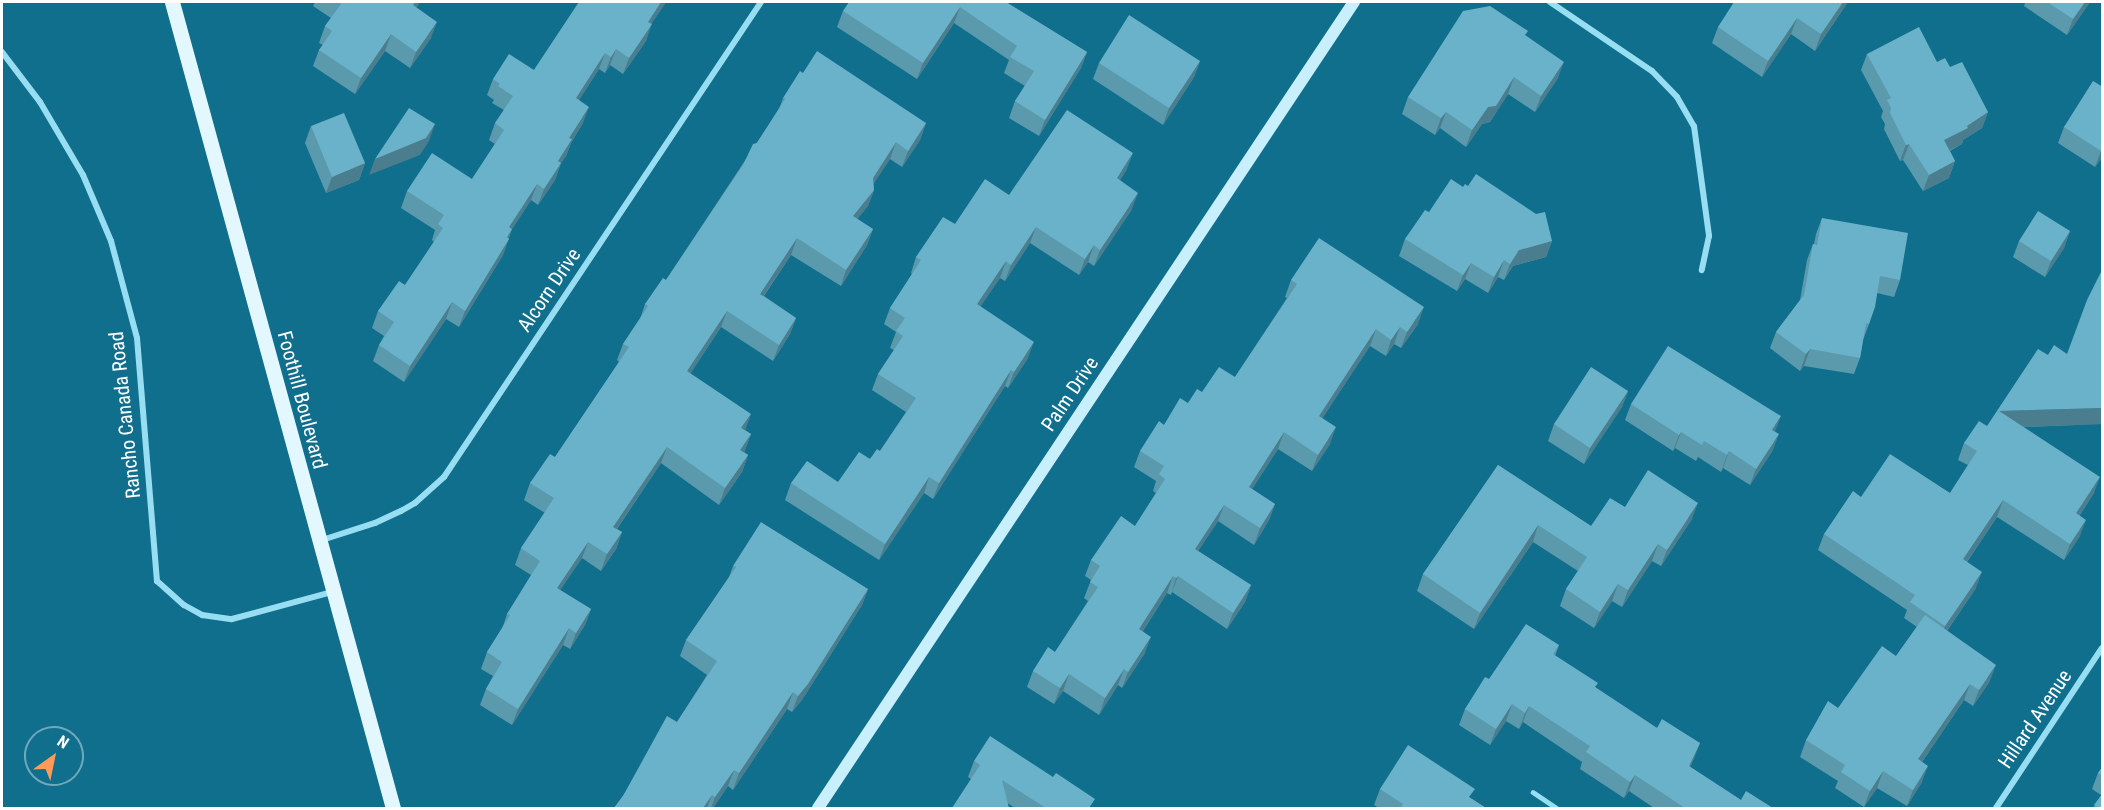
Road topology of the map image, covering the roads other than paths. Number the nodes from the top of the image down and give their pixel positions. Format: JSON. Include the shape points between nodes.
{"nodes":[{"id":1,"x":172,"y":2,"type":"edge"},
{"id":2,"x":761,"y":2,"type":"edge"},
{"id":3,"x":1354,"y":2,"type":"edge"},
{"id":4,"x":1550,"y":2,"type":"edge"},
{"id":5,"x":2,"y":52,"type":"edge"},
{"id":6,"x":1702,"y":270,"type":"dead end"},
{"id":7,"x":318,"y":541,"type":"junction"},
{"id":8,"x":333,"y":592,"type":"junction"},
{"id":9,"x":2103,"y":648,"type":"edge"},
{"id":10,"x":1533,"y":792,"type":"dead end"},
{"id":11,"x":393,"y":808,"type":"edge"},
{"id":12,"x":818,"y":808,"type":"edge"},
{"id":13,"x":1557,"y":808,"type":"edge"},
{"id":14,"x":1996,"y":808,"type":"edge"}],
"edges":[{"from":1,"to":7,"type":"main road","name":"Foothill Boulevard"},
{"from":2,"to":7,"type":"street","name":"Alcorn Drive","via":[[444,477],[401,511],[375,524]]},
{"from":3,"to":12,"type":"street","name":"Palm Drive"},
{"from":4,"to":6,"type":"street","via":[[1653,71],[1677,98],[1694,126],[1708,236]]},
{"from":5,"to":8,"type":"street","name":"Rancho Canada Road","via":[[40,102],[83,175],[111,242],[137,338],[157,581],[202,615],[232,619]]},
{"from":7,"to":8,"type":"main road","name":"Foothill Boulevard"},
{"from":8,"to":11,"type":"main road","name":"Foothill Boulevard"},
{"from":9,"to":14,"type":"street","name":"Hillard Avenue"},
{"from":10,"to":13,"type":"lane"}]}
